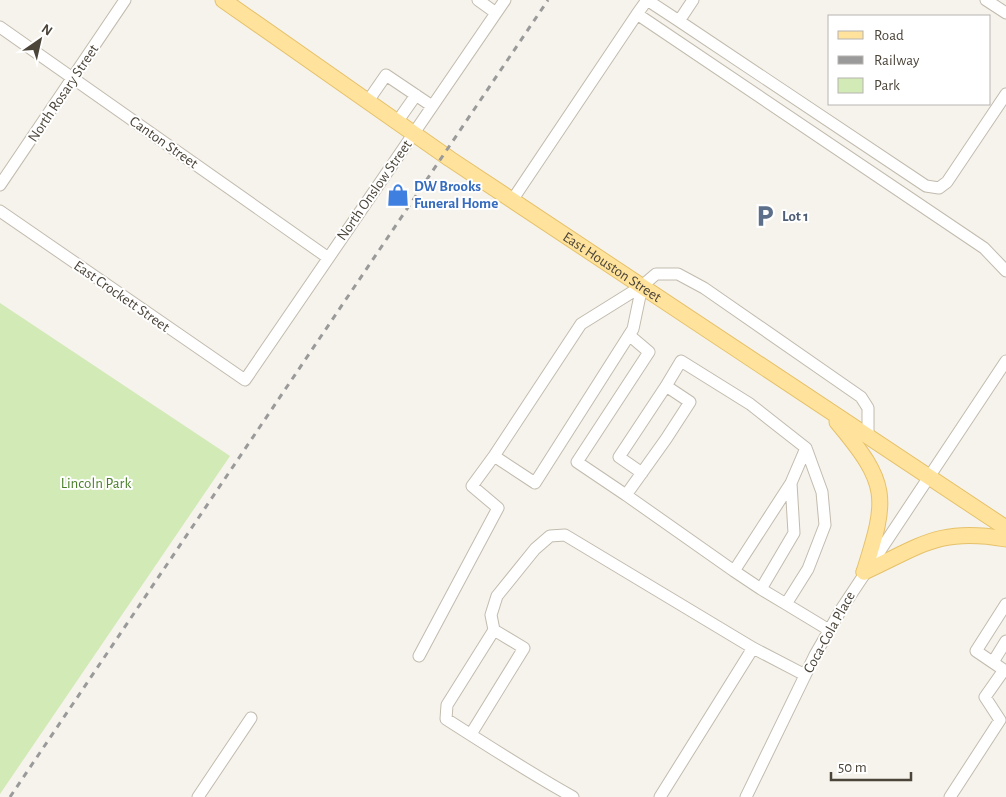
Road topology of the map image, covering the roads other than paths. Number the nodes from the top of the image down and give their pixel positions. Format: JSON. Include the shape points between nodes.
{"nodes":[{"id":1,"x":125,"y":0,"type":"edge"},
{"id":2,"x":223,"y":0,"type":"edge"},
{"id":3,"x":478,"y":0,"type":"edge"},
{"id":4,"x":505,"y":0,"type":"edge"},
{"id":5,"x":694,"y":0,"type":"edge"},
{"id":6,"x":986,"y":0,"type":"edge"},
{"id":7,"x":496,"y":13,"type":"junction"},
{"id":8,"x":1006,"y":13,"type":"edge"},
{"id":9,"x":637,"y":14,"type":"junction"},
{"id":10,"x":679,"y":21,"type":"junction"},
{"id":11,"x":0,"y":27,"type":"edge"},
{"id":12,"x":755,"y":72,"type":"junction"},
{"id":13,"x":73,"y":79,"type":"junction"},
{"id":14,"x":745,"y":87,"type":"junction"},
{"id":15,"x":1006,"y":94,"type":"edge"},
{"id":16,"x":416,"y":95,"type":"junction"},
{"id":17,"x":368,"y":102,"type":"junction"},
{"id":18,"x":432,"y":106,"type":"junction"},
{"id":19,"x":397,"y":122,"type":"junction"},
{"id":20,"x":414,"y":133,"type":"junction"},
{"id":21,"x":0,"y":185,"type":"edge"},
{"id":22,"x":513,"y":199,"type":"junction"},
{"id":23,"x":0,"y":211,"type":"edge"},
{"id":24,"x":328,"y":257,"type":"junction"},
{"id":25,"x":1006,"y":271,"type":"edge"},
{"id":26,"x":642,"y":286,"type":"junction"},
{"id":27,"x":629,"y":335,"type":"junction"},
{"id":28,"x":1006,"y":361,"type":"edge"},
{"id":29,"x":245,"y":380,"type":"joint"},
{"id":30,"x":666,"y":386,"type":"junction"},
{"id":31,"x":826,"y":409,"type":"junction"},
{"id":32,"x":868,"y":436,"type":"junction"},
{"id":33,"x":806,"y":448,"type":"junction"},
{"id":34,"x":494,"y":456,"type":"junction"},
{"id":35,"x":642,"y":473,"type":"junction"},
{"id":36,"x":928,"y":476,"type":"junction"},
{"id":37,"x":791,"y":483,"type":"junction"},
{"id":38,"x":626,"y":495,"type":"junction"},
{"id":39,"x":1006,"y":528,"type":"edge"},
{"id":40,"x":1006,"y":539,"type":"edge"},
{"id":41,"x":734,"y":571,"type":"junction"},
{"id":42,"x":864,"y":572,"type":"junction"},
{"id":43,"x":760,"y":589,"type":"junction"},
{"id":44,"x":786,"y":604,"type":"junction"},
{"id":45,"x":1006,"y":604,"type":"edge"},
{"id":46,"x":494,"y":630,"type":"junction"},
{"id":47,"x":829,"y":630,"type":"junction"},
{"id":48,"x":1006,"y":641,"type":"edge"},
{"id":49,"x":753,"y":648,"type":"junction"},
{"id":50,"x":419,"y":656,"type":"dead end"},
{"id":51,"x":993,"y":662,"type":"junction"},
{"id":52,"x":805,"y":676,"type":"junction"},
{"id":53,"x":251,"y":718,"type":"dead end"},
{"id":54,"x":1003,"y":722,"type":"edge"},
{"id":55,"x":470,"y":734,"type":"junction"},
{"id":56,"x":198,"y":797,"type":"edge"},
{"id":57,"x":574,"y":797,"type":"edge"},
{"id":58,"x":660,"y":797,"type":"edge"},
{"id":59,"x":746,"y":797,"type":"edge"},
{"id":60,"x":950,"y":797,"type":"edge"}],
"edges":[{"from":1,"to":13,"type":"street","name":"North Rosary Street"},
{"from":2,"to":17,"type":"main road","name":"East Houston Street"},
{"from":3,"to":7,"type":"street"},
{"from":4,"to":7,"type":"street","name":"North Onslow Street"},
{"from":5,"to":10,"type":"street"},
{"from":6,"to":8,"type":"street"},
{"from":7,"to":18,"type":"street","name":"North Onslow Street"},
{"from":9,"to":10,"type":"street","via":[[647,0]]},
{"from":9,"to":14,"type":"street"},
{"from":9,"to":22,"type":"street"},
{"from":10,"to":12,"type":"street"},
{"from":11,"to":13,"type":"street","name":"Canton Street"},
{"from":12,"to":14,"type":"street"},
{"from":12,"to":15,"type":"street","via":[[926,186],[939,188],[947,182]]},
{"from":13,"to":21,"type":"street","name":"North Rosary Street"},
{"from":13,"to":24,"type":"street","name":"Canton Street"},
{"from":14,"to":25,"type":"street","via":[[984,248]]},
{"from":16,"to":17,"type":"street","via":[[386,75]]},
{"from":16,"to":18,"type":"street"},
{"from":16,"to":19,"type":"street"},
{"from":17,"to":19,"type":"main road","name":"East Houston Street"},
{"from":18,"to":20,"type":"street","name":"North Onslow Street"},
{"from":19,"to":20,"type":"main road","name":"East Houston Street"},
{"from":20,"to":22,"type":"main road","name":"East Houston Street"},
{"from":20,"to":24,"type":"street","name":"North Onslow Street"},
{"from":22,"to":26,"type":"main road","name":"East Houston Street"},
{"from":23,"to":29,"type":"street","name":"East Crockett Street"},
{"from":24,"to":29,"type":"street","name":"North Onslow Street"},
{"from":26,"to":27,"type":"street"},
{"from":26,"to":31,"type":"main road","name":"East Houston Street"},
{"from":26,"to":32,"type":"street","via":[[656,274],[678,274],[704,288],[861,397],[868,408]]},
{"from":26,"to":34,"type":"street","via":[[581,324]]},
{"from":27,"to":34,"type":"street","via":[[534,483]]},
{"from":27,"to":38,"type":"street","via":[[649,352],[577,462]]},
{"from":28,"to":36,"type":"street","name":"Coca-Cola Place"},
{"from":30,"to":33,"type":"street","via":[[681,361],[750,404]]},
{"from":30,"to":35,"type":"street","via":[[619,457]]},
{"from":30,"to":35,"type":"street","via":[[690,402]]},
{"from":31,"to":32,"type":"main road","name":"East Houston Street"},
{"from":31,"to":42,"type":"main road","via":[[861,450],[874,473],[881,499],[879,524]]},
{"from":32,"to":36,"type":"main road","name":"East Houston Street"},
{"from":33,"to":37,"type":"street"},
{"from":33,"to":44,"type":"street","via":[[822,492],[825,525],[808,569]]},
{"from":34,"to":50,"type":"street","via":[[472,486],[498,508]]},
{"from":35,"to":38,"type":"street"},
{"from":36,"to":39,"type":"main road","name":"East Houston Street"},
{"from":36,"to":42,"type":"street","name":"Coca-Cola Place"},
{"from":37,"to":41,"type":"street"},
{"from":37,"to":43,"type":"street","via":[[794,533]]},
{"from":38,"to":41,"type":"street"},
{"from":40,"to":42,"type":"main road","via":[[978,534],[951,535],[918,544]]},
{"from":41,"to":43,"type":"street"},
{"from":42,"to":47,"type":"street","name":"Coca-Cola Place"},
{"from":43,"to":44,"type":"street"},
{"from":44,"to":47,"type":"street"},
{"from":45,"to":51,"type":"street","via":[[976,650]]},
{"from":46,"to":49,"type":"street","via":[[491,615],[496,596],[535,549],[550,536],[566,535]]},
{"from":46,"to":55,"type":"street","via":[[447,705],[446,719]]},
{"from":46,"to":55,"type":"street","via":[[524,648]]},
{"from":47,"to":52,"type":"street","name":"Coca-Cola Place"},
{"from":48,"to":51,"type":"street"},
{"from":49,"to":52,"type":"street"},
{"from":49,"to":58,"type":"street"},
{"from":51,"to":54,"type":"street","via":[[1004,670],[985,697]]},
{"from":52,"to":59,"type":"street","name":"Coca-Cola Place"},
{"from":53,"to":56,"type":"street"},
{"from":54,"to":60,"type":"street"},
{"from":55,"to":57,"type":"street"}]}
